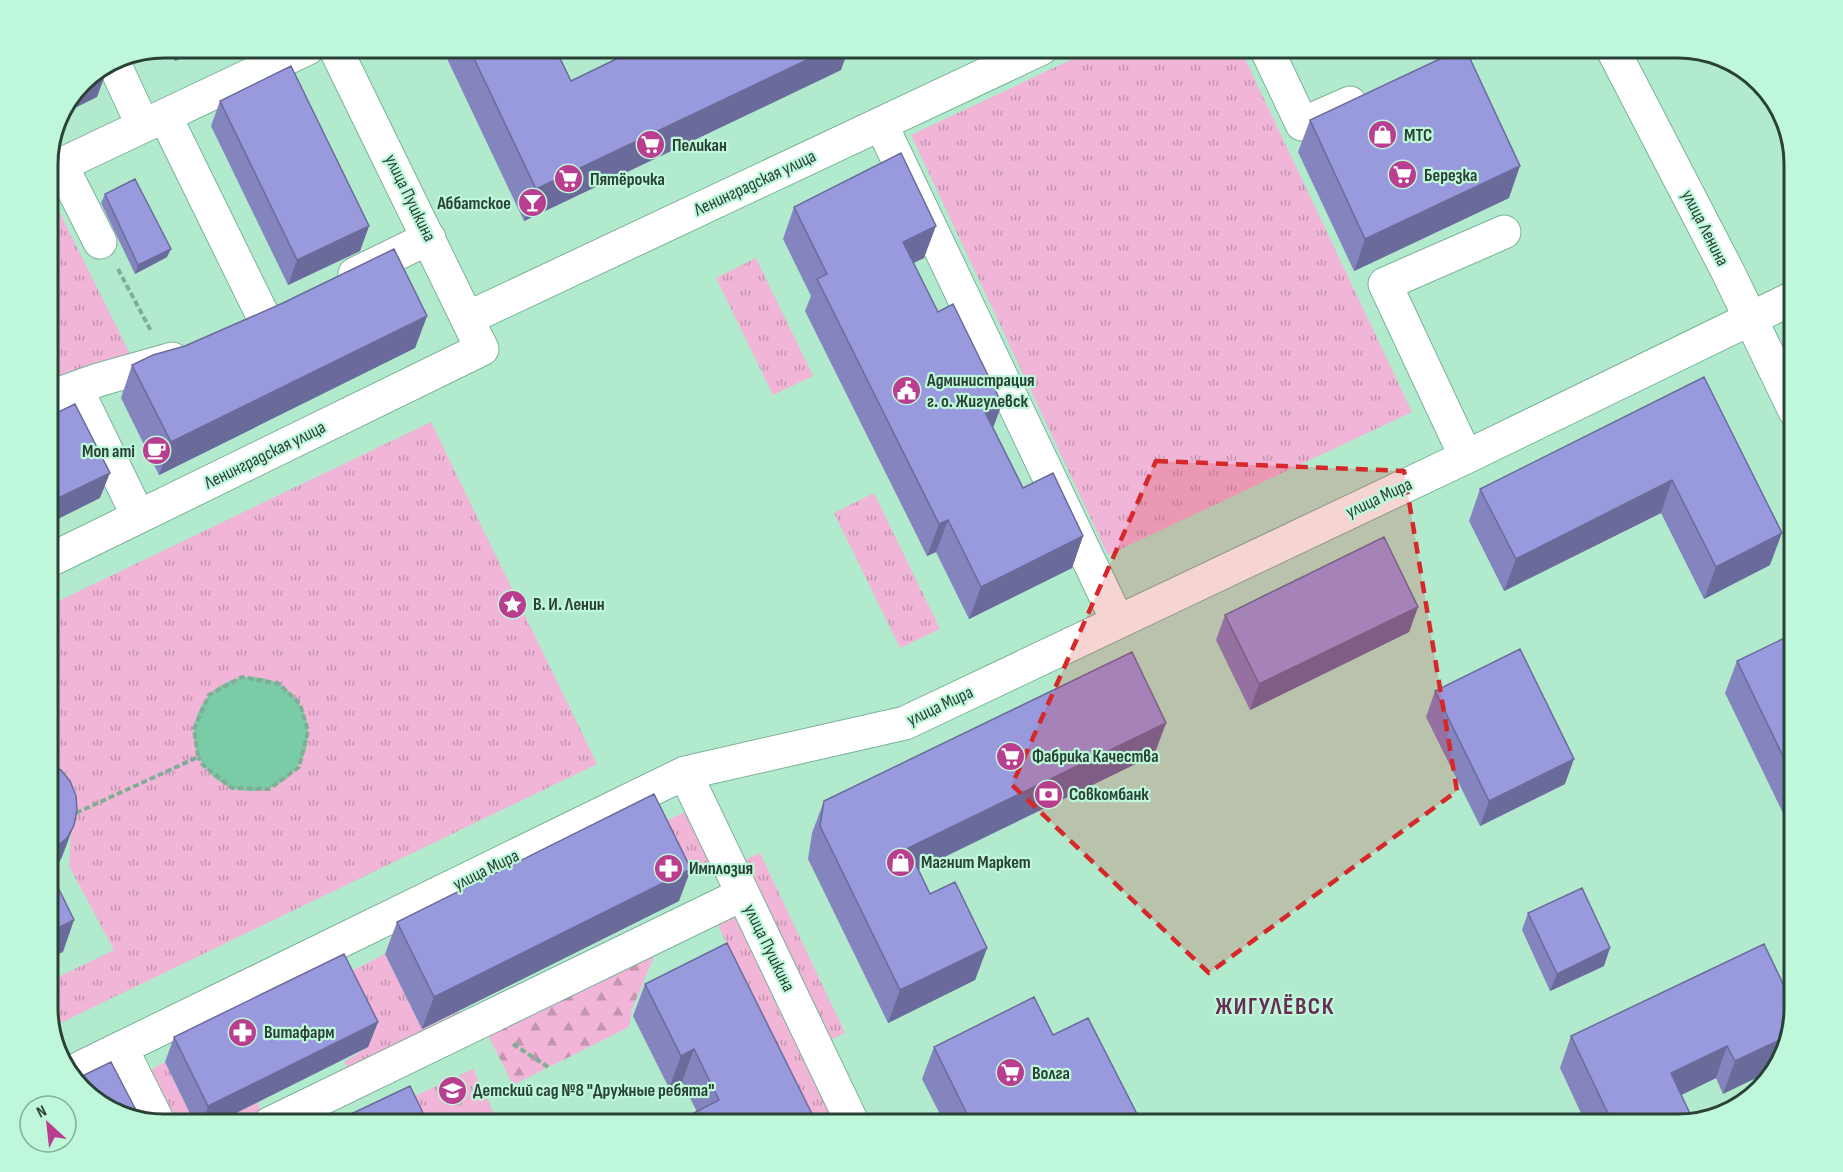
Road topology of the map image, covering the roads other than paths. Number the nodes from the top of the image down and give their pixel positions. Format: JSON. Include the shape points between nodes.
{"nodes":[{"id":1,"x":287,"y":58,"type":"edge"},
{"id":2,"x":341,"y":58,"type":"edge"},
{"id":3,"x":1021,"y":58,"type":"edge"},
{"id":4,"x":1271,"y":58,"type":"edge"},
{"id":5,"x":1617,"y":58,"type":"edge"},
{"id":6,"x":118,"y":70,"type":"edge"},
{"id":7,"x":1375,"y":91,"type":"edge"},
{"id":8,"x":154,"y":121,"type":"junction"},
{"id":9,"x":881,"y":124,"type":"junction"},
{"id":10,"x":59,"y":166,"type":"edge"},
{"id":11,"x":59,"y":175,"type":"edge"},
{"id":12,"x":1504,"y":232,"type":"dead end"},
{"id":13,"x":429,"y":238,"type":"junction"},
{"id":14,"x":100,"y":242,"type":"road end"},
{"id":15,"x":325,"y":289,"type":"edge"},
{"id":16,"x":1784,"y":302,"type":"edge"},
{"id":17,"x":294,"y":304,"type":"edge"},
{"id":18,"x":468,"y":318,"type":"junction"},
{"id":19,"x":1750,"y":319,"type":"junction"},
{"id":20,"x":198,"y":347,"type":"edge"},
{"id":21,"x":482,"y":349,"type":"joint"},
{"id":22,"x":1784,"y":389,"type":"edge"},
{"id":23,"x":62,"y":393,"type":"edge"},
{"id":24,"x":1466,"y":457,"type":"junction"},
{"id":25,"x":138,"y":516,"type":"junction"},
{"id":26,"x":59,"y":556,"type":"edge"},
{"id":27,"x":1118,"y":622,"type":"junction"},
{"id":28,"x":685,"y":773,"type":"junction"},
{"id":29,"x":743,"y":894,"type":"junction"},
{"id":30,"x":121,"y":1048,"type":"junction"},
{"id":31,"x":78,"y":1069,"type":"edge"},
{"id":32,"x":154,"y":1113,"type":"edge"},
{"id":33,"x":290,"y":1114,"type":"edge"},
{"id":34,"x":848,"y":1114,"type":"edge"}],
"edges":[{"from":1,"to":8,"type":"street"},
{"from":2,"to":13,"type":"street","name":"улица Пушкина"},
{"from":3,"to":9,"type":"street","name":"Ленинградская улица"},
{"from":4,"to":7,"type":"street","via":[[1302,124]]},
{"from":5,"to":19,"type":"street","name":"улица Ленина"},
{"from":6,"to":8,"type":"street"},
{"from":8,"to":10,"type":"street"},
{"from":8,"to":17,"type":"street","via":[[253,323]]},
{"from":9,"to":18,"type":"street","name":"Ленинградская улица"},
{"from":9,"to":27,"type":"street"},
{"from":11,"to":14,"type":"street"},
{"from":12,"to":24,"type":"street","via":[[1385,284]]},
{"from":13,"to":15,"type":"street"},
{"from":13,"to":18,"type":"street","name":"улица Пушкина"},
{"from":16,"to":19,"type":"street","name":"улица Мира"},
{"from":18,"to":21,"type":"street","name":"улица Пушкина"},
{"from":19,"to":22,"type":"street","name":"улица Ленина"},
{"from":19,"to":24,"type":"street","name":"улица Мира"},
{"from":20,"to":23,"type":"street","via":[[166,361]]},
{"from":21,"to":25,"type":"street","name":"Ленинградская улица"},
{"from":23,"to":25,"type":"street"},
{"from":24,"to":27,"type":"street","name":"улица Мира"},
{"from":25,"to":26,"type":"street","name":"Ленинградская улица"},
{"from":27,"to":28,"type":"street","name":"улица Мира","via":[[905,723]]},
{"from":28,"to":29,"type":"street","name":"улица Пушкина"},
{"from":28,"to":30,"type":"street","name":"улица Мира"},
{"from":29,"to":33,"type":"street"},
{"from":29,"to":34,"type":"street","name":"улица Пушкина"},
{"from":30,"to":31,"type":"street","name":"улица Мира"},
{"from":30,"to":32,"type":"street"}]}
